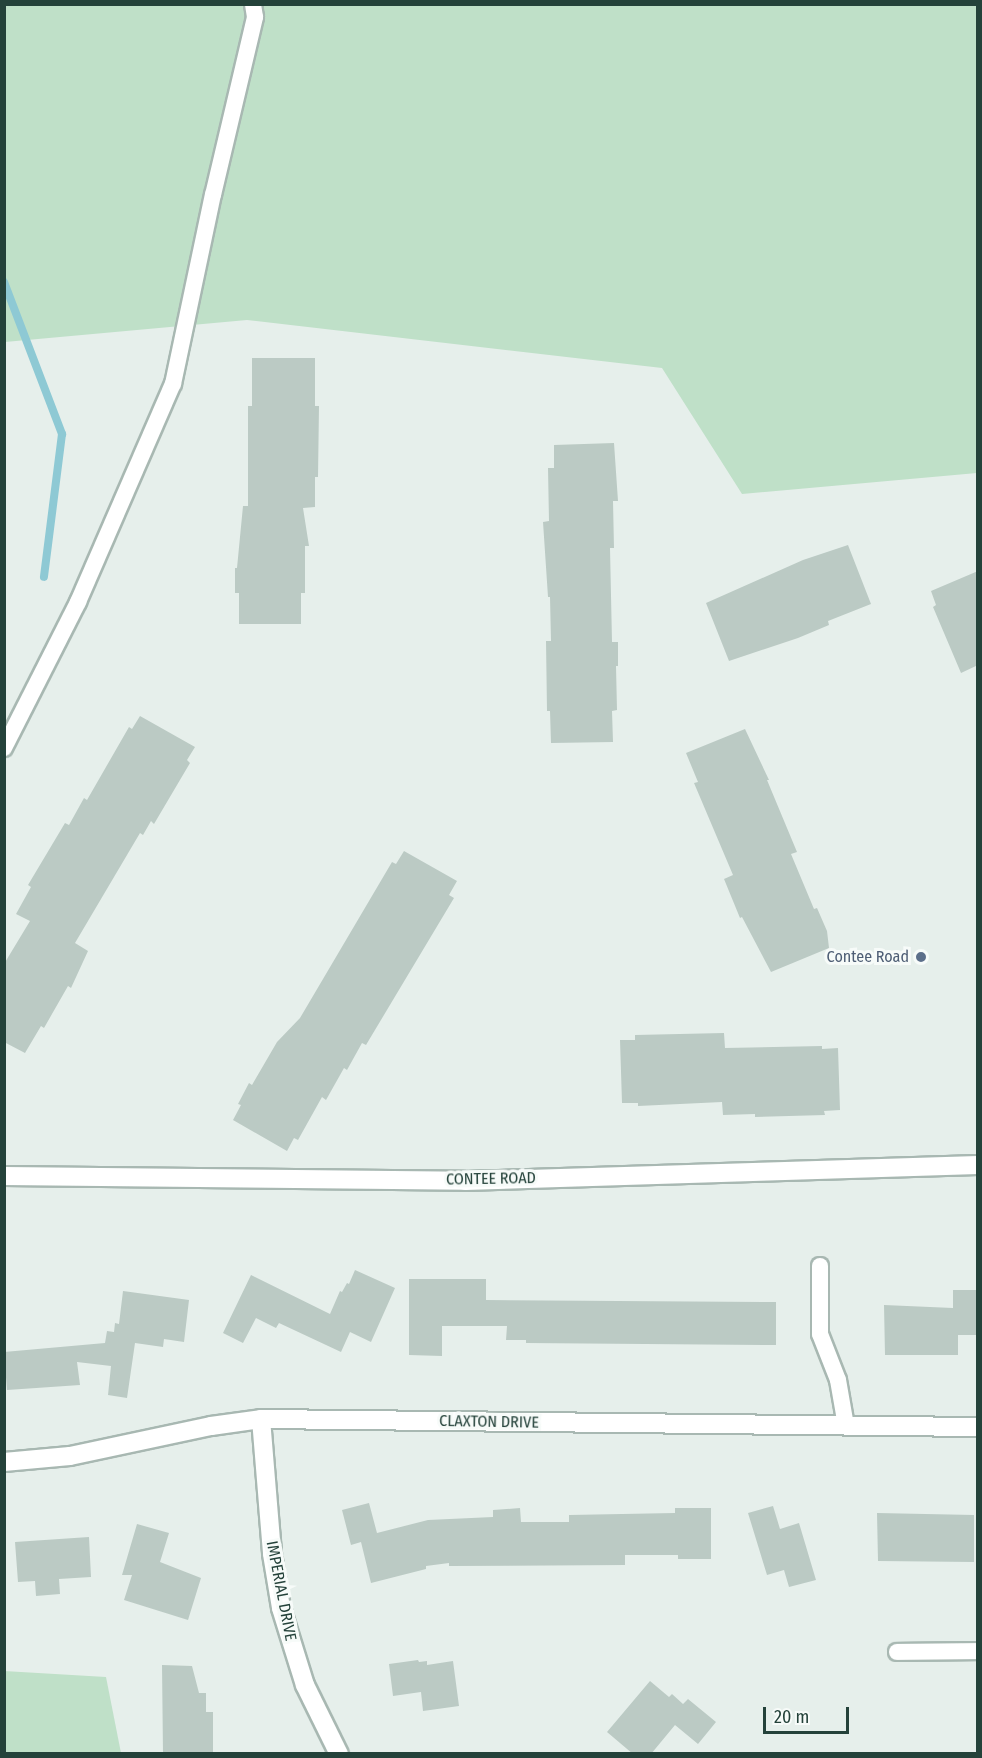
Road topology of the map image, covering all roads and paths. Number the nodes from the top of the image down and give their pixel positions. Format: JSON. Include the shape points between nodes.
{"nodes":[{"id":1,"x":253,"y":4,"type":"edge"},
{"id":2,"x":4,"y":748,"type":"edge"},
{"id":3,"x":978,"y":1165,"type":"edge"},
{"id":4,"x":4,"y":1176,"type":"edge"},
{"id":5,"x":820,"y":1266,"type":"dead end"},
{"id":6,"x":261,"y":1419,"type":"junction"},
{"id":7,"x":846,"y":1426,"type":"junction"},
{"id":8,"x":978,"y":1427,"type":"edge"},
{"id":9,"x":4,"y":1462,"type":"edge"},
{"id":10,"x":978,"y":1651,"type":"edge"},
{"id":11,"x":897,"y":1652,"type":"dead end"},
{"id":12,"x":339,"y":1754,"type":"edge"}],
"edges":[{"from":1,"to":2,"type":"lane","via":[[255,17],[173,384],[78,602]]},
{"from":3,"to":4,"type":"street","name":"CONTEE ROAD","via":[[465,1180]]},
{"from":5,"to":7,"type":"lane","via":[[820,1334],[838,1380]]},
{"from":6,"to":7,"type":"street","name":"CLAXTON DRIVE"},
{"from":6,"to":9,"type":"street","name":"CLAXTON DRIVE","via":[[69,1456]]},
{"from":6,"to":12,"type":"street","name":"IMPERIAL DRIVE","via":[[272,1554],[281,1608],[305,1685]]},
{"from":7,"to":8,"type":"street","name":"CLAXTON DRIVE"},
{"from":10,"to":11,"type":"lane"}]}
